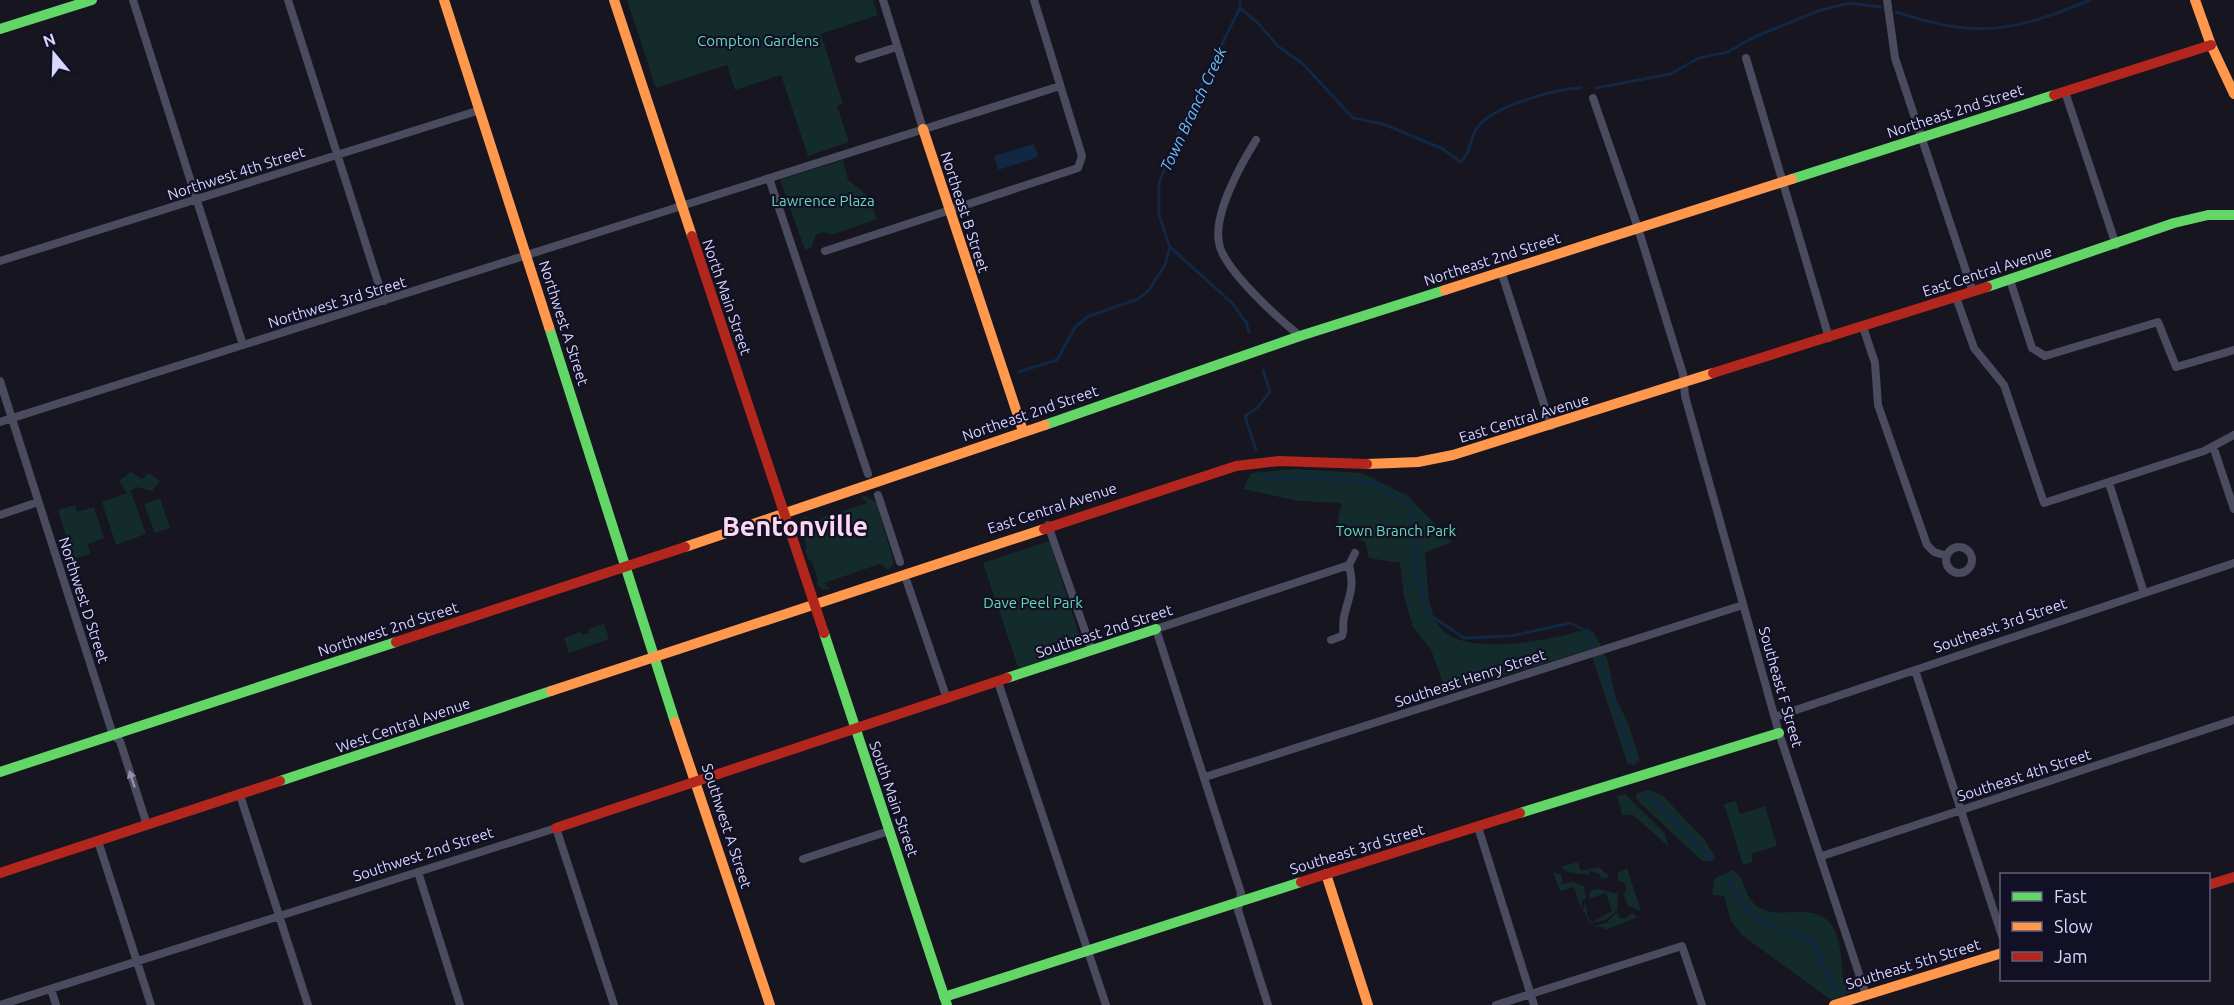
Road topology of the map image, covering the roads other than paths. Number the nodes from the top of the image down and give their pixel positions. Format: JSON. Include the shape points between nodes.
{"nodes":[{"id":1,"x":92,"y":0,"type":"edge"},
{"id":2,"x":133,"y":0,"type":"edge"},
{"id":3,"x":288,"y":0,"type":"edge"},
{"id":4,"x":444,"y":0,"type":"edge"},
{"id":5,"x":614,"y":0,"type":"edge"},
{"id":6,"x":883,"y":0,"type":"edge"},
{"id":7,"x":1034,"y":0,"type":"edge"},
{"id":8,"x":1887,"y":0,"type":"edge"},
{"id":9,"x":2195,"y":0,"type":"edge"},
{"id":10,"x":0,"y":29,"type":"edge"},
{"id":11,"x":2211,"y":45,"type":"junction"},
{"id":12,"x":897,"y":47,"type":"junction"},
{"id":13,"x":1746,"y":58,"type":"dead end"},
{"id":14,"x":859,"y":59,"type":"dead end"},
{"id":15,"x":1060,"y":86,"type":"junction"},
{"id":16,"x":2065,"y":92,"type":"junction"},
{"id":17,"x":2234,"y":94,"type":"edge"},
{"id":18,"x":1593,"y":98,"type":"dead end"},
{"id":19,"x":480,"y":110,"type":"junction"},
{"id":20,"x":923,"y":129,"type":"junction"},
{"id":21,"x":1921,"y":138,"type":"junction"},
{"id":22,"x":1256,"y":140,"type":"dead end"},
{"id":23,"x":337,"y":154,"type":"junction"},
{"id":24,"x":769,"y":178,"type":"junction"},
{"id":25,"x":1783,"y":182,"type":"junction"},
{"id":26,"x":196,"y":200,"type":"junction"},
{"id":27,"x":681,"y":206,"type":"junction"},
{"id":28,"x":2234,"y":207,"type":"edge"},
{"id":29,"x":948,"y":210,"type":"junction"},
{"id":30,"x":2228,"y":215,"type":"edge"},
{"id":31,"x":1638,"y":228,"type":"junction"},
{"id":32,"x":2116,"y":245,"type":"junction"},
{"id":33,"x":825,"y":251,"type":"dead end"},
{"id":34,"x":526,"y":257,"type":"junction"},
{"id":35,"x":0,"y":261,"type":"edge"},
{"id":36,"x":1501,"y":271,"type":"junction"},
{"id":37,"x":2010,"y":280,"type":"junction"},
{"id":38,"x":1973,"y":292,"type":"junction"},
{"id":39,"x":1956,"y":297,"type":"junction"},
{"id":40,"x":384,"y":301,"type":"junction"},
{"id":41,"x":1863,"y":327,"type":"junction"},
{"id":42,"x":1300,"y":336,"type":"junction"},
{"id":43,"x":1829,"y":338,"type":"junction"},
{"id":44,"x":243,"y":345,"type":"junction"},
{"id":45,"x":2234,"y":350,"type":"edge"},
{"id":46,"x":0,"y":381,"type":"edge"},
{"id":47,"x":1684,"y":384,"type":"junction"},
{"id":48,"x":10,"y":419,"type":"junction"},
{"id":49,"x":0,"y":422,"type":"edge"},
{"id":50,"x":1551,"y":426,"type":"junction"},
{"id":51,"x":1023,"y":431,"type":"junction"},
{"id":52,"x":2234,"y":435,"type":"edge"},
{"id":53,"x":2212,"y":446,"type":"junction"},
{"id":54,"x":868,"y":474,"type":"dead end"},
{"id":55,"x":2109,"y":483,"type":"junction"},
{"id":56,"x":878,"y":495,"type":"dead end"},
{"id":57,"x":38,"y":502,"type":"junction"},
{"id":58,"x":2234,"y":509,"type":"edge"},
{"id":59,"x":786,"y":514,"type":"junction"},
{"id":60,"x":0,"y":515,"type":"edge"},
{"id":61,"x":1048,"y":525,"type":"junction"},
{"id":62,"x":1355,"y":553,"type":"dead end"},
{"id":63,"x":1947,"y":556,"type":"dead end"},
{"id":64,"x":900,"y":562,"type":"dead end"},
{"id":65,"x":2234,"y":563,"type":"edge"},
{"id":66,"x":627,"y":566,"type":"junction"},
{"id":67,"x":1349,"y":566,"type":"junction"},
{"id":68,"x":907,"y":582,"type":"dead end"},
{"id":69,"x":2144,"y":593,"type":"junction"},
{"id":70,"x":816,"y":602,"type":"junction"},
{"id":71,"x":1743,"y":605,"type":"junction"},
{"id":72,"x":1156,"y":629,"type":"junction"},
{"id":73,"x":1331,"y":640,"type":"dead end"},
{"id":74,"x":1092,"y":651,"type":"junction"},
{"id":75,"x":655,"y":656,"type":"junction"},
{"id":76,"x":1916,"y":670,"type":"junction"},
{"id":77,"x":998,"y":682,"type":"junction"},
{"id":78,"x":947,"y":699,"type":"junction"},
{"id":79,"x":1775,"y":717,"type":"junction"},
{"id":80,"x":2234,"y":720,"type":"edge"},
{"id":81,"x":855,"y":729,"type":"junction"},
{"id":82,"x":1779,"y":734,"type":"junction"},
{"id":83,"x":114,"y":735,"type":"junction"},
{"id":84,"x":0,"y":772,"type":"edge"},
{"id":85,"x":1205,"y":777,"type":"junction"},
{"id":86,"x":697,"y":782,"type":"junction"},
{"id":87,"x":240,"y":795,"type":"junction"},
{"id":88,"x":1961,"y":810,"type":"junction"},
{"id":89,"x":147,"y":825,"type":"junction"},
{"id":90,"x":1478,"y":827,"type":"junction"},
{"id":91,"x":556,"y":828,"type":"junction"},
{"id":92,"x":889,"y":831,"type":"junction"},
{"id":93,"x":98,"y":841,"type":"junction"},
{"id":94,"x":1822,"y":856,"type":"junction"},
{"id":95,"x":803,"y":859,"type":"dead end"},
{"id":96,"x":418,"y":872,"type":"junction"},
{"id":97,"x":0,"y":873,"type":"edge"},
{"id":98,"x":1326,"y":874,"type":"junction"},
{"id":99,"x":2234,"y":877,"type":"edge"},
{"id":100,"x":2210,"y":884,"type":"edge"},
{"id":101,"x":1239,"y":903,"type":"junction"},
{"id":102,"x":279,"y":916,"type":"junction"},
{"id":103,"x":2000,"y":933,"type":"edge"},
{"id":104,"x":1088,"y":951,"type":"junction"},
{"id":105,"x":2000,"y":952,"type":"edge"},
{"id":106,"x":136,"y":961,"type":"junction"},
{"id":107,"x":51,"y":989,"type":"junction"},
{"id":108,"x":1531,"y":994,"type":"junction"},
{"id":109,"x":1866,"y":995,"type":"junction"},
{"id":110,"x":946,"y":1001,"type":"edge"},
{"id":111,"x":0,"y":1005,"type":"edge"},
{"id":112,"x":56,"y":1005,"type":"edge"},
{"id":113,"x":151,"y":1005,"type":"edge"},
{"id":114,"x":308,"y":1005,"type":"edge"},
{"id":115,"x":460,"y":1005,"type":"edge"},
{"id":116,"x":614,"y":1005,"type":"edge"},
{"id":117,"x":770,"y":1005,"type":"edge"},
{"id":118,"x":1106,"y":1005,"type":"edge"},
{"id":119,"x":1268,"y":1005,"type":"edge"},
{"id":120,"x":1368,"y":1005,"type":"edge"},
{"id":121,"x":1496,"y":1005,"type":"edge"},
{"id":122,"x":1534,"y":1005,"type":"edge"},
{"id":123,"x":1702,"y":1005,"type":"edge"},
{"id":124,"x":1834,"y":1005,"type":"edge"}],
"edges":[{"from":1,"to":10,"type":"street"},
{"from":2,"to":26,"type":"street"},
{"from":3,"to":23,"type":"street"},
{"from":4,"to":19,"type":"street","name":"Northwest A Street"},
{"from":5,"to":27,"type":"street","name":"North Main Street"},
{"from":6,"to":12,"type":"street","name":"Northeast B Street"},
{"from":7,"to":15,"type":"street"},
{"from":8,"to":21,"type":"street","via":[[1895,58]]},
{"from":9,"to":11,"type":"street"},
{"from":11,"to":16,"type":"street","name":"Northeast 2nd Street"},
{"from":11,"to":17,"type":"street"},
{"from":12,"to":14,"type":"street"},
{"from":12,"to":20,"type":"street","name":"Northeast B Street"},
{"from":13,"to":25,"type":"street"},
{"from":15,"to":20,"type":"street","name":"Northwest 3rd Street"},
{"from":15,"to":29,"type":"street","via":[[1082,156],[1078,168]]},
{"from":16,"to":21,"type":"street","name":"Northeast 2nd Street"},
{"from":16,"to":32,"type":"street"},
{"from":18,"to":31,"type":"street","name":"Southeast F Street"},
{"from":19,"to":23,"type":"street","name":"Northwest 4th Street"},
{"from":19,"to":34,"type":"street","name":"Northwest A Street"},
{"from":20,"to":24,"type":"street","name":"Northwest 3rd Street"},
{"from":20,"to":29,"type":"street","name":"Northeast B Street"},
{"from":21,"to":25,"type":"street","name":"Northeast 2nd Street"},
{"from":21,"to":38,"type":"street"},
{"from":22,"to":42,"type":"street","via":[[1238,169],[1222,213],[1219,243],[1226,258],[1267,308]]},
{"from":23,"to":26,"type":"street","name":"Northwest 4th Street"},
{"from":23,"to":40,"type":"street"},
{"from":24,"to":27,"type":"street","name":"Northwest 3rd Street"},
{"from":24,"to":54,"type":"street"},
{"from":25,"to":31,"type":"street","name":"Northeast 2nd Street"},
{"from":25,"to":43,"type":"street"},
{"from":26,"to":35,"type":"street","name":"Northwest 4th Street"},
{"from":26,"to":44,"type":"street"},
{"from":27,"to":34,"type":"street","name":"Northwest 3rd Street"},
{"from":27,"to":59,"type":"street","name":"North Main Street"},
{"from":28,"to":30,"type":"street"},
{"from":29,"to":33,"type":"street"},
{"from":29,"to":51,"type":"street","name":"Northeast B Street"},
{"from":30,"to":32,"type":"street","name":"East Central Avenue","via":[[2190,218]]},
{"from":31,"to":36,"type":"street","name":"Northeast 2nd Street"},
{"from":31,"to":47,"type":"street","name":"Southeast F Street"},
{"from":32,"to":37,"type":"street","name":"East Central Avenue"},
{"from":34,"to":40,"type":"street","name":"Northwest 3rd Street"},
{"from":34,"to":66,"type":"street","name":"Northwest A Street"},
{"from":36,"to":42,"type":"street","name":"Northeast 2nd Street"},
{"from":36,"to":50,"type":"street"},
{"from":37,"to":38,"type":"street","name":"East Central Avenue"},
{"from":37,"to":45,"type":"street","via":[[2032,348],[2040,355],[2158,322],[2176,367]]},
{"from":38,"to":39,"type":"street","name":"East Central Avenue"},
{"from":39,"to":41,"type":"street","name":"East Central Avenue"},
{"from":39,"to":55,"type":"street","via":[[1974,348],[2004,384],[2044,503]]},
{"from":40,"to":44,"type":"street","name":"Northwest 3rd Street"},
{"from":41,"to":43,"type":"street","name":"East Central Avenue"},
{"from":41,"to":63,"type":"street","via":[[1875,363],[1878,405],[1927,545]]},
{"from":42,"to":51,"type":"street","name":"Northeast 2nd Street"},
{"from":43,"to":47,"type":"street","name":"East Central Avenue"},
{"from":44,"to":48,"type":"street","name":"Northwest 3rd Street"},
{"from":46,"to":48,"type":"street","name":"Northwest D Street"},
{"from":47,"to":50,"type":"street","name":"East Central Avenue"},
{"from":47,"to":71,"type":"street","name":"Southeast F Street"},
{"from":48,"to":49,"type":"street","name":"Northwest 3rd Street"},
{"from":48,"to":57,"type":"street","name":"Northwest D Street"},
{"from":50,"to":61,"type":"street","name":"East Central Avenue","via":[[1418,462],[1383,465],[1305,460],[1233,466]]},
{"from":51,"to":59,"type":"street","name":"Northeast 2nd Street"},
{"from":52,"to":53,"type":"street"},
{"from":53,"to":55,"type":"street"},
{"from":53,"to":58,"type":"street"},
{"from":55,"to":69,"type":"street"},
{"from":56,"to":64,"type":"street"},
{"from":57,"to":60,"type":"street"},
{"from":57,"to":83,"type":"street","name":"Northwest D Street"},
{"from":59,"to":66,"type":"street","name":"Northwest 2nd Street"},
{"from":59,"to":70,"type":"street","name":"North Main Street"},
{"from":61,"to":70,"type":"street","name":"East Central Avenue"},
{"from":61,"to":74,"type":"street"},
{"from":62,"to":67,"type":"street"},
{"from":65,"to":69,"type":"street","name":"Southeast 3rd Street"},
{"from":66,"to":75,"type":"street","name":"Northwest A Street"},
{"from":66,"to":83,"type":"street","name":"Northwest 2nd Street"},
{"from":67,"to":72,"type":"street","name":"Southeast 2nd Street"},
{"from":67,"to":73,"type":"street","via":[[1353,584],[1344,631]]},
{"from":68,"to":78,"type":"street"},
{"from":69,"to":76,"type":"street","name":"Southeast 3rd Street"},
{"from":70,"to":75,"type":"street","name":"West Central Avenue"},
{"from":70,"to":81,"type":"street","name":"South Main Street"},
{"from":71,"to":79,"type":"street","name":"Southeast F Street"},
{"from":71,"to":85,"type":"street","name":"Southeast Henry Street"},
{"from":72,"to":74,"type":"street","name":"Southeast 2nd Street"},
{"from":72,"to":85,"type":"street"},
{"from":74,"to":77,"type":"street","name":"Southeast 2nd Street"},
{"from":75,"to":86,"type":"street","name":"Southwest A Street"},
{"from":75,"to":87,"type":"street","name":"West Central Avenue"},
{"from":76,"to":79,"type":"street","name":"Southeast 3rd Street"},
{"from":76,"to":88,"type":"street"},
{"from":77,"to":78,"type":"street","name":"Southeast 2nd Street"},
{"from":77,"to":104,"type":"street"},
{"from":78,"to":81,"type":"street","name":"Southeast 2nd Street"},
{"from":79,"to":82,"type":"street","name":"Southeast F Street"},
{"from":80,"to":88,"type":"street","name":"Southeast 4th Street"},
{"from":81,"to":86,"type":"street","name":"Southwest 2nd Street"},
{"from":81,"to":92,"type":"street","name":"South Main Street"},
{"from":82,"to":90,"type":"street","name":"Southeast 3rd Street"},
{"from":82,"to":94,"type":"street","name":"Southeast F Street"},
{"from":83,"to":84,"type":"street","name":"Northwest 2nd Street"},
{"from":89,"to":83,"type":"street","name":"Northwest D Street","one_way":true},
{"from":85,"to":101,"type":"street","via":[[1241,893]]},
{"from":86,"to":91,"type":"street","name":"Southwest 2nd Street"},
{"from":86,"to":117,"type":"street","name":"Southwest A Street"},
{"from":87,"to":89,"type":"street","name":"West Central Avenue"},
{"from":87,"to":102,"type":"street"},
{"from":88,"to":94,"type":"street","name":"Southeast 4th Street"},
{"from":88,"to":103,"type":"street"},
{"from":89,"to":93,"type":"street","name":"West Central Avenue"},
{"from":90,"to":98,"type":"street","name":"Southeast 3rd Street"},
{"from":90,"to":108,"type":"street"},
{"from":91,"to":96,"type":"street","name":"Southwest 2nd Street"},
{"from":91,"to":116,"type":"street"},
{"from":92,"to":95,"type":"street"},
{"from":92,"to":110,"type":"street","name":"South Main Street"},
{"from":93,"to":97,"type":"street","name":"West Central Avenue"},
{"from":93,"to":106,"type":"street"},
{"from":94,"to":109,"type":"street","name":"Southeast F Street"},
{"from":96,"to":102,"type":"street","name":"Southwest 2nd Street"},
{"from":96,"to":115,"type":"street"},
{"from":98,"to":101,"type":"street","name":"Southeast 3rd Street"},
{"from":98,"to":120,"type":"street"},
{"from":99,"to":100,"type":"street"},
{"from":101,"to":104,"type":"street","name":"Southeast 3rd Street"},
{"from":101,"to":119,"type":"street"},
{"from":102,"to":106,"type":"street","name":"Southwest 2nd Street"},
{"from":102,"to":114,"type":"street"},
{"from":104,"to":110,"type":"street","name":"Southeast 3rd Street"},
{"from":104,"to":118,"type":"street"},
{"from":105,"to":109,"type":"street","name":"Southeast 5th Street"},
{"from":106,"to":107,"type":"street","name":"Southwest 2nd Street"},
{"from":106,"to":113,"type":"street"},
{"from":107,"to":111,"type":"street","name":"Southwest 2nd Street"},
{"from":107,"to":112,"type":"street"},
{"from":108,"to":121,"type":"street"},
{"from":108,"to":122,"type":"street"},
{"from":108,"to":123,"type":"street","via":[[1682,946]]},
{"from":109,"to":124,"type":"street","name":"Southeast 5th Street"}]}
